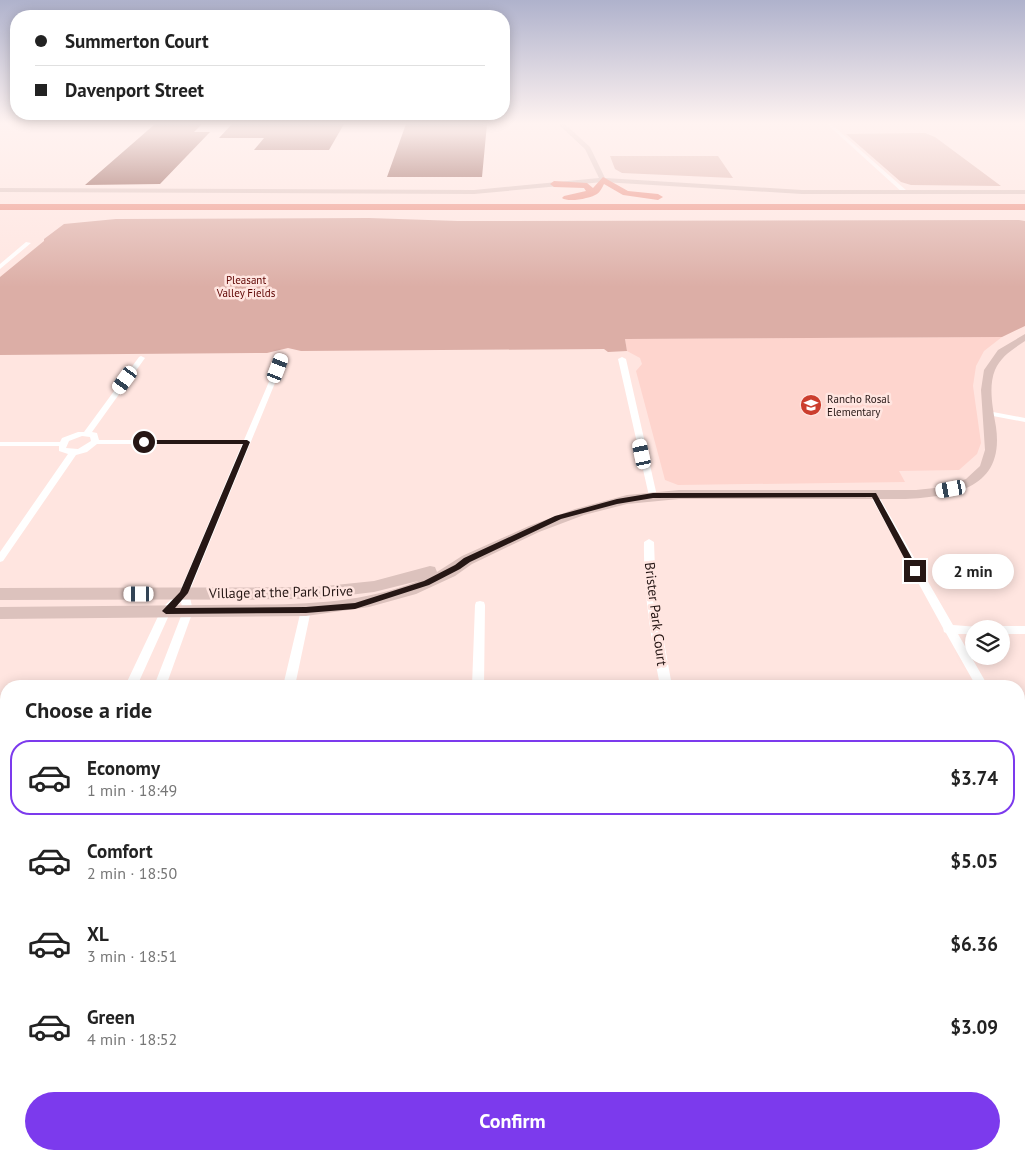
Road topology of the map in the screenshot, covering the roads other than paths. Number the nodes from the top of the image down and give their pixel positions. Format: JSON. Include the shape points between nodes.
{"nodes":[{"id":1,"x":669,"y":178,"type":"edge"},
{"id":2,"x":681,"y":178,"type":"edge"},
{"id":3,"x":890,"y":178,"type":"edge"},
{"id":4,"x":602,"y":179,"type":"junction"},
{"id":5,"x":637,"y":181,"type":"junction"},
{"id":6,"x":554,"y":184,"type":"junction"},
{"id":7,"x":1014,"y":189,"type":"junction"},
{"id":8,"x":0,"y":190,"type":"edge"},
{"id":9,"x":431,"y":190,"type":"junction"},
{"id":10,"x":903,"y":190,"type":"junction"},
{"id":11,"x":1025,"y":190,"type":"edge"},
{"id":12,"x":958,"y":192,"type":"junction"},
{"id":13,"x":626,"y":193,"type":"junction"},
{"id":14,"x":589,"y":195,"type":"junction"},
{"id":15,"x":0,"y":207,"type":"edge"},
{"id":16,"x":906,"y":207,"type":"junction"},
{"id":17,"x":1025,"y":207,"type":"edge"},
{"id":18,"x":299,"y":208,"type":"junction"},
{"id":19,"x":1025,"y":214,"type":"edge"},
{"id":20,"x":0,"y":215,"type":"edge"},
{"id":21,"x":112,"y":215,"type":"junction"},
{"id":22,"x":44,"y":218,"type":"dead end"},
{"id":23,"x":28,"y":244,"type":"dead end"},
{"id":24,"x":0,"y":267,"type":"edge"},
{"id":25,"x":1025,"y":337,"type":"edge"},
{"id":26,"x":283,"y":356,"type":"dead end"},
{"id":27,"x":141,"y":358,"type":"dead end"},
{"id":28,"x":622,"y":359,"type":"dead end"},
{"id":29,"x":996,"y":414,"type":"junction"},
{"id":30,"x":1025,"y":420,"type":"edge"},
{"id":31,"x":88,"y":434,"type":"junction"},
{"id":32,"x":95,"y":442,"type":"junction"},
{"id":33,"x":247,"y":442,"type":"junction"},
{"id":34,"x":0,"y":444,"type":"edge"},
{"id":35,"x":63,"y":444,"type":"junction"},
{"id":36,"x":74,"y":452,"type":"junction"},
{"id":37,"x":874,"y":495,"type":"junction"},
{"id":38,"x":653,"y":496,"type":"junction"},
{"id":39,"x":649,"y":542,"type":"dead end"},
{"id":40,"x":0,"y":559,"type":"edge"},
{"id":41,"x":467,"y":560,"type":"junction"},
{"id":42,"x":184,"y":593,"type":"junction"},
{"id":43,"x":0,"y":594,"type":"edge"},
{"id":44,"x":480,"y":605,"type":"dead end"},
{"id":45,"x":306,"y":610,"type":"junction"},
{"id":46,"x":166,"y":611,"type":"junction"},
{"id":47,"x":188,"y":611,"type":"junction"},
{"id":48,"x":0,"y":613,"type":"edge"},
{"id":49,"x":948,"y":629,"type":"junction"},
{"id":50,"x":965,"y":630,"type":"edge"},
{"id":51,"x":1010,"y":630,"type":"edge"},
{"id":52,"x":1025,"y":630,"type":"edge"},
{"id":53,"x":135,"y":680,"type":"edge"},
{"id":54,"x":162,"y":680,"type":"edge"},
{"id":55,"x":290,"y":680,"type":"edge"},
{"id":56,"x":478,"y":680,"type":"edge"},
{"id":57,"x":665,"y":680,"type":"edge"},
{"id":58,"x":978,"y":680,"type":"edge"}],
"edges":[{"from":1,"to":4,"type":"main road"},
{"from":2,"to":10,"type":"main road","via":[[812,188]]},
{"from":3,"to":10,"type":"street"},
{"from":4,"to":5,"type":"main road"},
{"from":4,"to":6,"type":"main road"},
{"from":4,"to":9,"type":"main road"},
{"from":4,"to":13,"type":"highway"},
{"from":4,"to":14,"type":"highway","via":[[598,189]]},
{"from":5,"to":10,"type":"main road","via":[[787,191]]},
{"from":5,"to":13,"type":"highway","via":[[623,186]]},
{"from":6,"to":9,"type":"main road","via":[[474,192]]},
{"from":6,"to":14,"type":"highway","via":[[587,186],[591,191]]},
{"from":7,"to":10,"type":"main road"},
{"from":7,"to":11,"type":"main road"},
{"from":7,"to":12,"type":"main road"},
{"from":8,"to":9,"type":"main road"},
{"from":10,"to":12,"type":"main road"},
{"from":11,"to":12,"type":"main road"},
{"from":13,"to":16,"type":"highway","via":[[661,198]]},
{"from":14,"to":18,"type":"highway"},
{"from":15,"to":18,"type":"highway"},
{"from":16,"to":17,"type":"highway"},
{"from":16,"to":18,"type":"highway"},
{"from":19,"to":21,"type":"highway"},
{"from":20,"to":21,"type":"highway"},
{"from":21,"to":22,"type":"highway"},
{"from":23,"to":24,"type":"street"},
{"from":25,"to":29,"type":"main road","name":"Village at the Park Drive","via":[[1001,353],[991,370],[990,390]]},
{"from":26,"to":33,"type":"street"},
{"from":27,"to":31,"type":"street"},
{"from":28,"to":38,"type":"street"},
{"from":29,"to":30,"type":"street"},
{"from":29,"to":37,"type":"main road","name":"Village at the Park Drive","via":[[1000,436],[998,455],[988,470],[972,481],[951,489],[925,493]]},
{"from":31,"to":32,"type":"street","via":[[96,437]]},
{"from":31,"to":35,"type":"street","via":[[75,435]]},
{"from":32,"to":33,"type":"street"},
{"from":32,"to":36,"type":"street","via":[[89,448]]},
{"from":33,"to":42,"type":"street"},
{"from":34,"to":35,"type":"street"},
{"from":35,"to":36,"type":"street","via":[[62,449]]},
{"from":36,"to":40,"type":"street"},
{"from":37,"to":38,"type":"main road","name":"Village at the Park Drive"},
{"from":37,"to":49,"type":"street"},
{"from":38,"to":41,"type":"main road","name":"Village at the Park Drive","via":[[617,501],[558,518]]},
{"from":39,"to":57,"type":"street","name":"Brister Park Court","via":[[655,631]]},
{"from":41,"to":42,"type":"main road","name":"Village at the Park Drive","via":[[359,590]]},
{"from":41,"to":45,"type":"main road","name":"Village at the Park Drive","via":[[426,583],[400,593],[355,606]]},
{"from":42,"to":43,"type":"main road","name":"Village at the Park Drive"},
{"from":42,"to":46,"type":"street"},
{"from":42,"to":47,"type":"street"},
{"from":44,"to":56,"type":"street"},
{"from":45,"to":47,"type":"main road","name":"Village at the Park Drive"},
{"from":45,"to":55,"type":"street"},
{"from":46,"to":47,"type":"main road","name":"Village at the Park Drive"},
{"from":46,"to":48,"type":"main road","name":"Village at the Park Drive"},
{"from":46,"to":53,"type":"street"},
{"from":47,"to":54,"type":"street"},
{"from":49,"to":50,"type":"street"},
{"from":49,"to":58,"type":"street"},
{"from":51,"to":52,"type":"street"}]}
